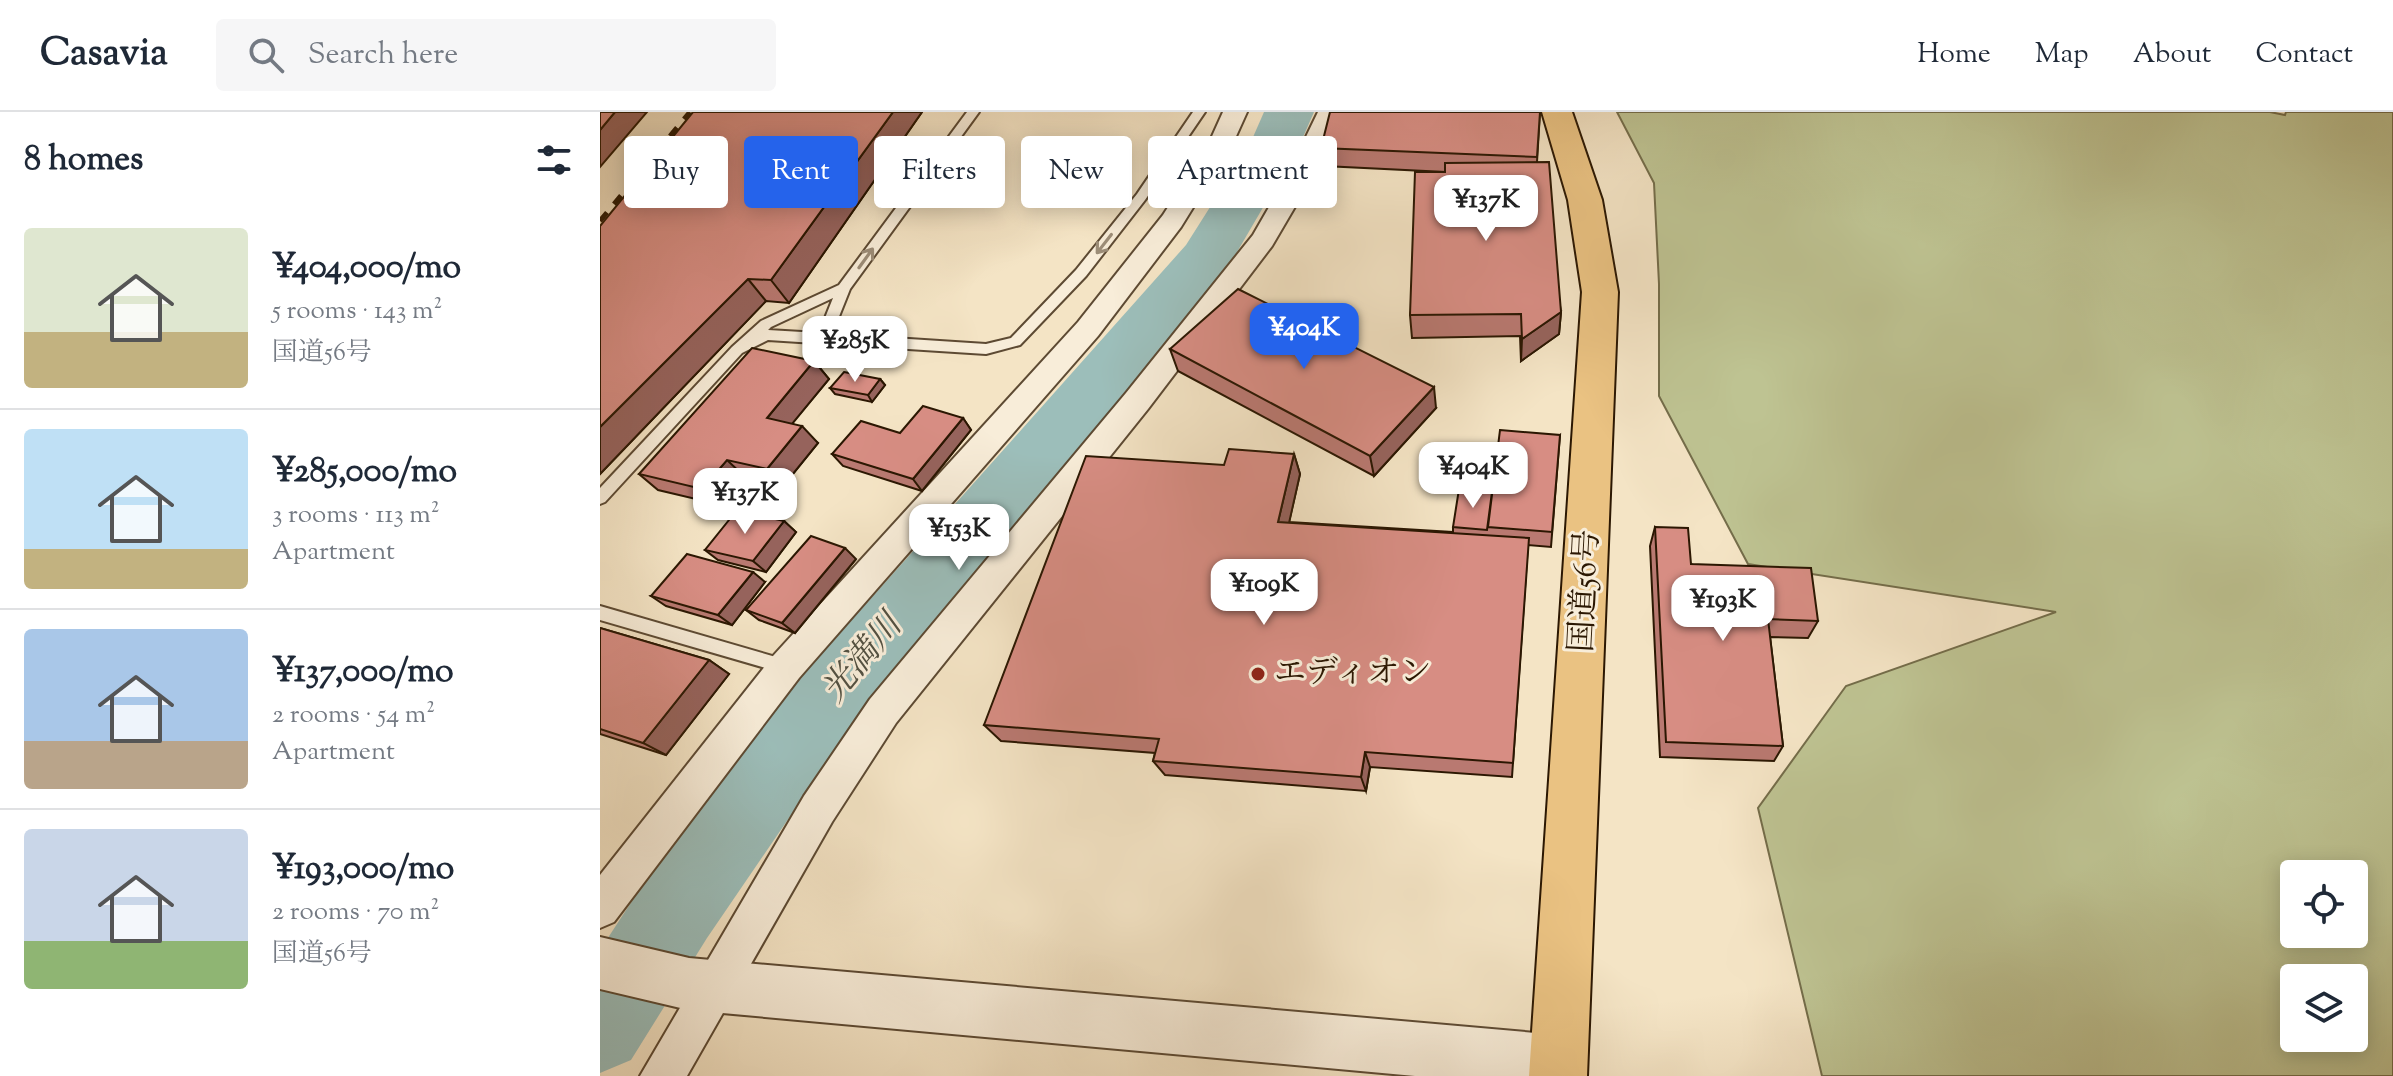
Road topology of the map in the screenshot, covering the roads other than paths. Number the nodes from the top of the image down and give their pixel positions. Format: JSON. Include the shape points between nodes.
{"nodes":[{"id":1,"x":973,"y":112,"type":"edge"},
{"id":2,"x":1199,"y":112,"type":"edge"},
{"id":3,"x":1235,"y":112,"type":"edge"},
{"id":4,"x":1330,"y":112,"type":"edge"},
{"id":5,"x":1557,"y":112,"type":"edge"},
{"id":6,"x":844,"y":288,"type":"junction"},
{"id":7,"x":823,"y":339,"type":"junction"},
{"id":8,"x":737,"y":350,"type":"junction"},
{"id":9,"x":600,"y":498,"type":"edge"},
{"id":10,"x":600,"y":613,"type":"edge"},
{"id":11,"x":786,"y":667,"type":"junction"},
{"id":12,"x":600,"y":908,"type":"edge"},
{"id":13,"x":600,"y":963,"type":"edge"},
{"id":14,"x":702,"y":985,"type":"junction"},
{"id":15,"x":1558,"y":1069,"type":"edge"},
{"id":16,"x":662,"y":1076,"type":"edge"}],
"edges":[{"from":6,"to":1,"type":"lane","one_way":true},
{"from":2,"to":7,"type":"lane","one_way":true,"via":[[1081,273],[1015,342],[986,349]]},
{"from":3,"to":11,"type":"street","via":[[1172,221],[1088,329]]},
{"from":4,"to":14,"type":"street","via":[[1263,240],[883,711]]},
{"from":5,"to":15,"type":"highway","name":"国道56号","via":[[1576,160],[1600,292]]},
{"from":6,"to":7,"type":"lane"},
{"from":6,"to":8,"type":"lane","via":[[766,324]]},
{"from":7,"to":8,"type":"lane","via":[[766,335]]},
{"from":8,"to":9,"type":"lane"},
{"from":10,"to":11,"type":"lane"},
{"from":11,"to":12,"type":"street"},
{"from":13,"to":14,"type":"street"},
{"from":14,"to":15,"type":"street"},
{"from":14,"to":16,"type":"street"}]}
